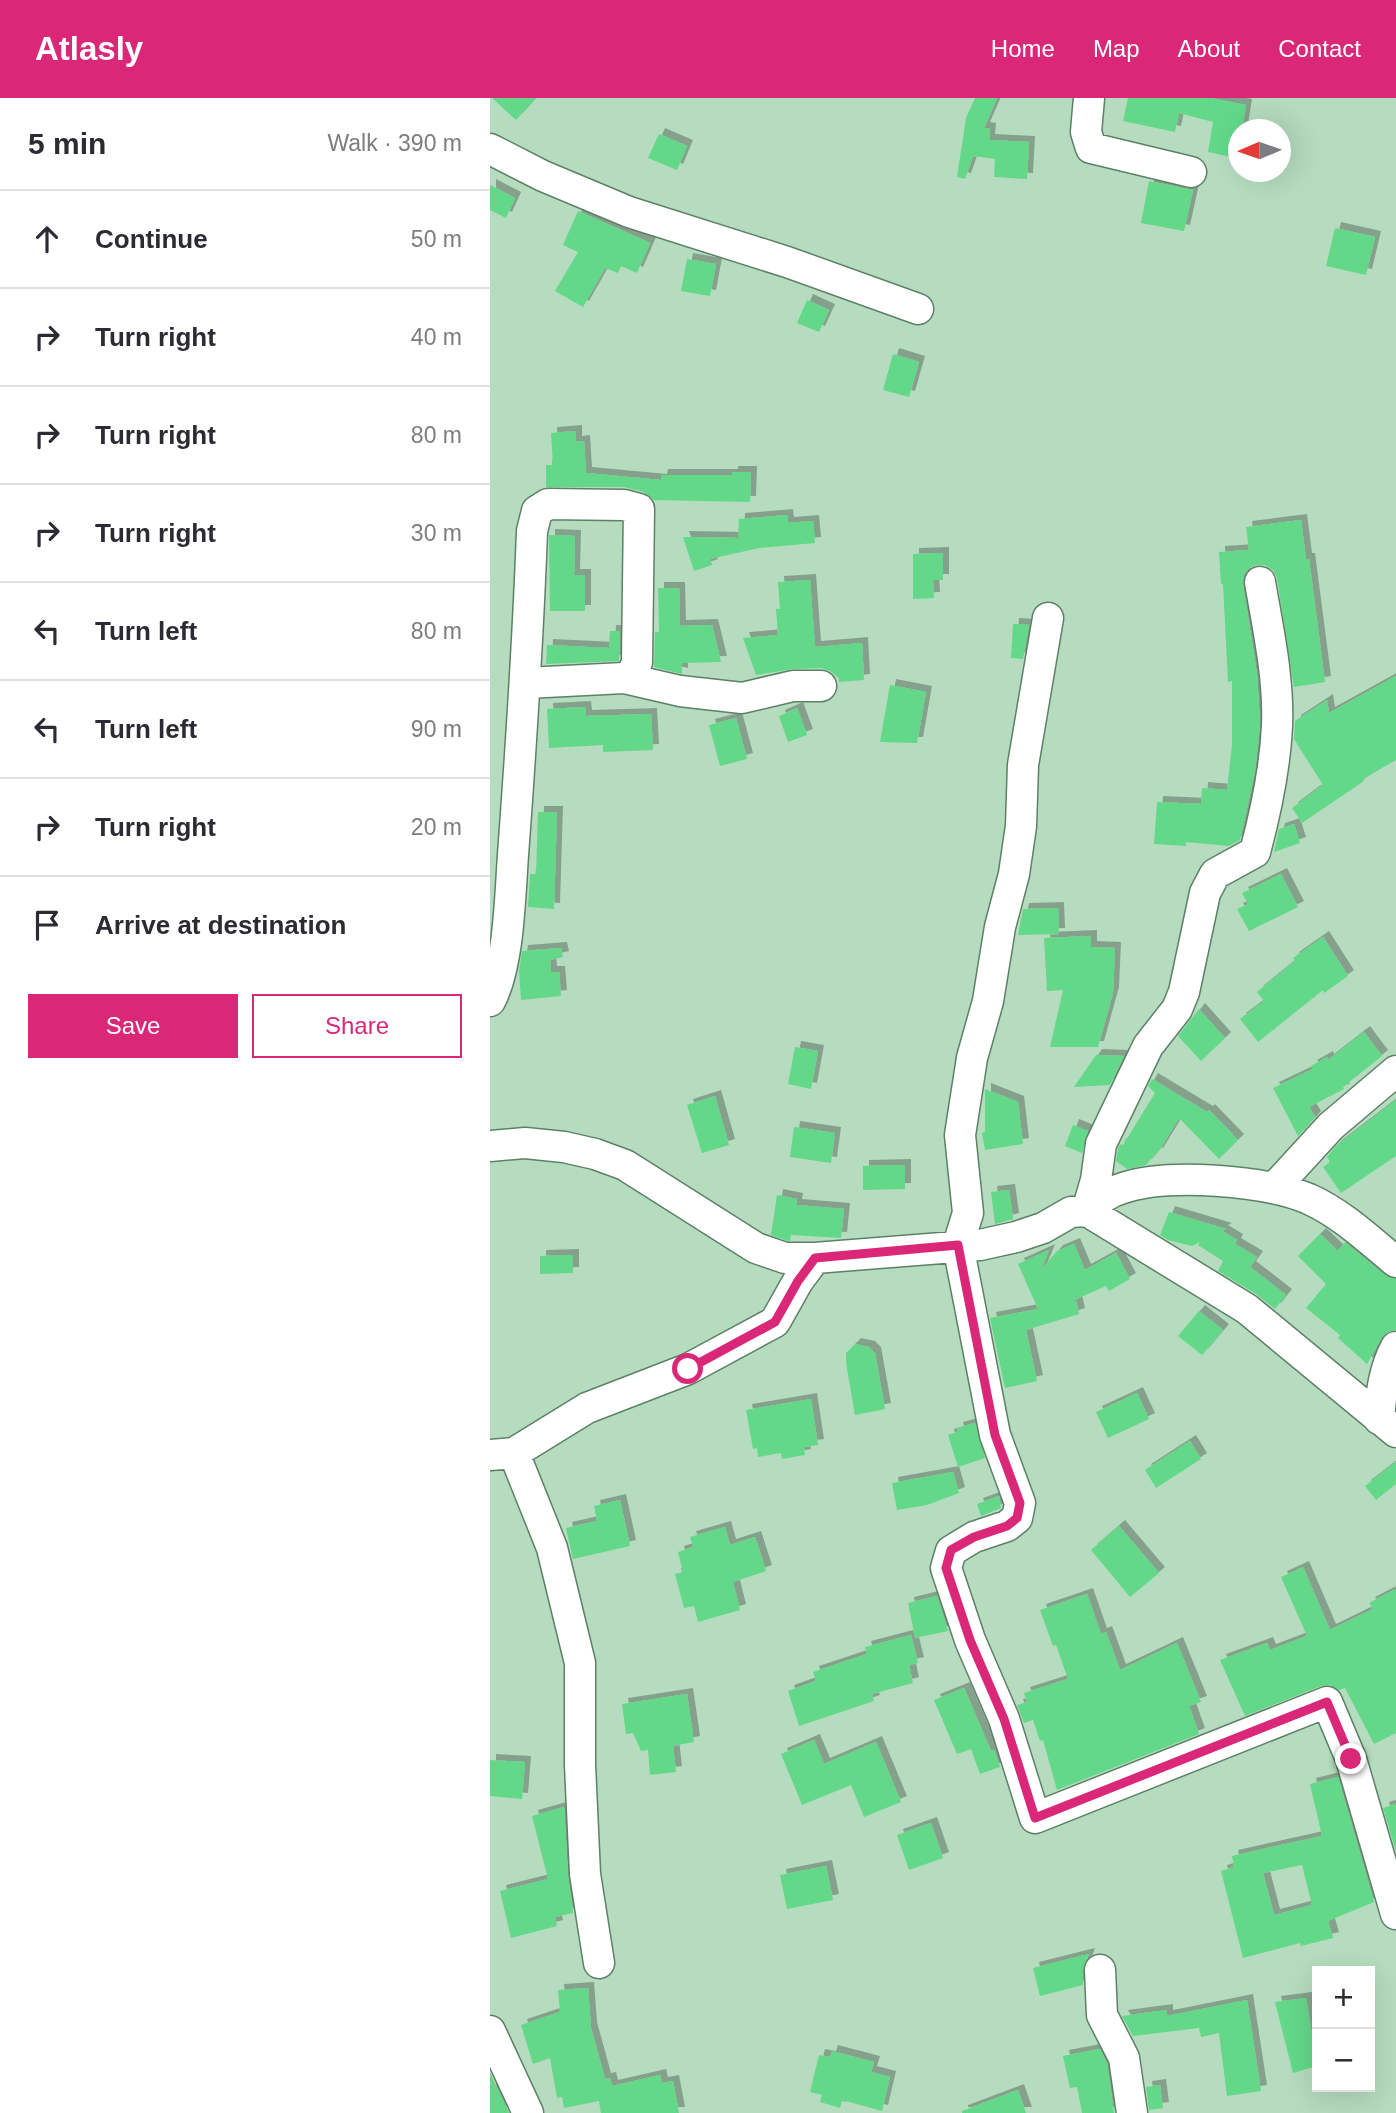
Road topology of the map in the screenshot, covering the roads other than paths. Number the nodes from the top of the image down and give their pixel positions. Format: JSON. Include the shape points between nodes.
{"nodes":[{"id":1,"x":1089,"y":98,"type":"edge"},
{"id":2,"x":490,"y":149,"type":"edge"},
{"id":3,"x":1191,"y":172,"type":"dead end"},
{"id":4,"x":918,"y":309,"type":"dead end"},
{"id":5,"x":1260,"y":582,"type":"dead end"},
{"id":6,"x":1048,"y":618,"type":"dead end"},
{"id":7,"x":624,"y":678,"type":"junction"},
{"id":8,"x":526,"y":683,"type":"junction"},
{"id":9,"x":821,"y":687,"type":"dead end"},
{"id":10,"x":490,"y":1001,"type":"edge"},
{"id":11,"x":1396,"y":1071,"type":"edge"},
{"id":12,"x":490,"y":1146,"type":"edge"},
{"id":13,"x":1275,"y":1187,"type":"junction"},
{"id":14,"x":1087,"y":1211,"type":"junction"},
{"id":15,"x":958,"y":1245,"type":"junction"},
{"id":16,"x":815,"y":1258,"type":"junction"},
{"id":17,"x":1396,"y":1262,"type":"edge"},
{"id":18,"x":1396,"y":1347,"type":"edge"},
{"id":19,"x":1387,"y":1426,"type":"edge"},
{"id":20,"x":502,"y":1454,"type":"edge"},
{"id":21,"x":1396,"y":1914,"type":"edge"},
{"id":22,"x":599,"y":1963,"type":"dead end"},
{"id":23,"x":1100,"y":1970,"type":"dead end"},
{"id":24,"x":490,"y":2031,"type":"edge"},
{"id":25,"x":528,"y":2113,"type":"edge"},
{"id":26,"x":1132,"y":2113,"type":"edge"}],
"edges":[{"from":1,"to":3,"type":"street","via":[[1086,132],[1091,148]]},
{"from":2,"to":4,"type":"street","via":[[629,212]]},
{"from":5,"to":14,"type":"street","via":[[1274,667],[1277,725],[1269,797],[1255,852],[1215,874],[1205,893],[1180,1001],[1148,1046],[1101,1144]]},
{"from":6,"to":15,"type":"street","via":[[1023,765],[1014,874],[972,1058],[960,1135],[968,1213]]},
{"from":7,"to":8,"type":"street"},
{"from":7,"to":8,"type":"street","via":[[633,673],[637,662],[639,509],[548,505],[537,511],[531,531]]},
{"from":7,"to":9,"type":"street","via":[[680,691],[743,698],[793,686]]},
{"from":8,"to":10,"type":"street","via":[[509,904],[502,964]]},
{"from":11,"to":13,"type":"street","via":[[1331,1126]]},
{"from":12,"to":16,"type":"street","via":[[525,1143],[594,1154],[625,1165],[756,1248],[785,1258]]},
{"from":13,"to":14,"type":"street","via":[[1150,1181],[1121,1188]]},
{"from":13,"to":17,"type":"street","via":[[1309,1199],[1348,1222]]},
{"from":14,"to":15,"type":"street","via":[[1071,1212],[1016,1237]]},
{"from":14,"to":19,"type":"street","via":[[1247,1309]]},
{"from":15,"to":16,"type":"street"},
{"from":15,"to":21,"type":"street","via":[[995,1435],[1020,1503],[1017,1518],[1007,1526],[951,1550],[946,1568],[1004,1719],[1035,1818],[1327,1702],[1351,1759]]},
{"from":16,"to":20,"type":"street","via":[[775,1322],[688,1369],[587,1408]]},
{"from":18,"to":19,"type":"street","via":[[1387,1370]]},
{"from":20,"to":22,"type":"street","via":[[552,1548],[580,1663],[585,1874]]},
{"from":23,"to":26,"type":"street","via":[[1102,2015],[1124,2059]]},
{"from":24,"to":25,"type":"street"}]}
